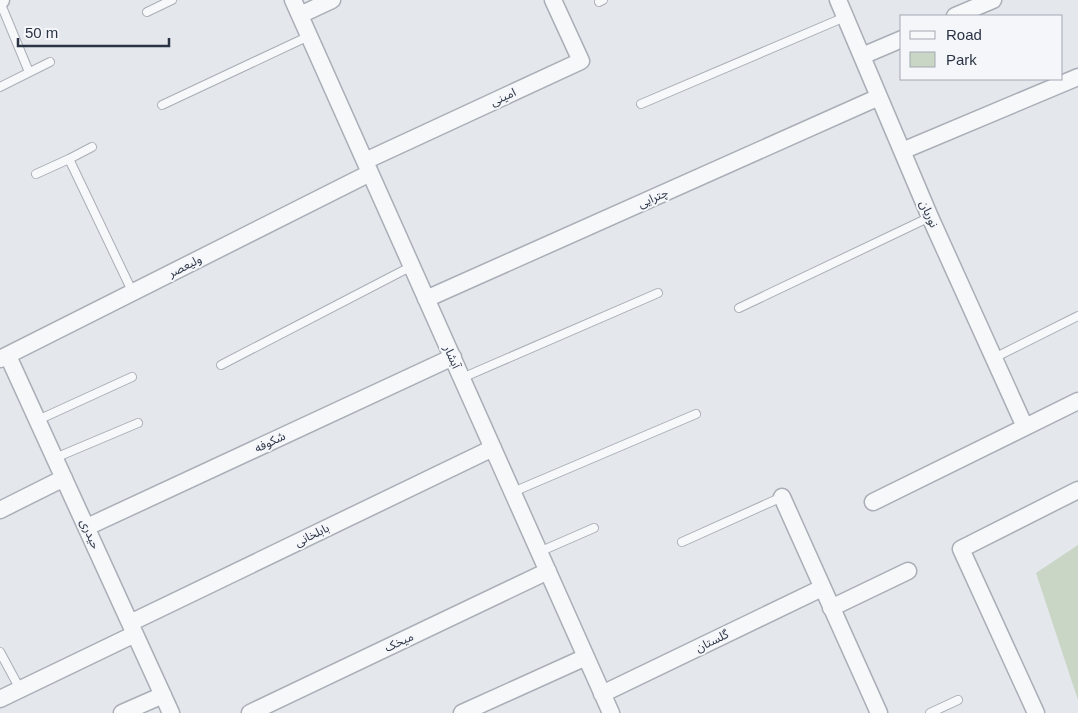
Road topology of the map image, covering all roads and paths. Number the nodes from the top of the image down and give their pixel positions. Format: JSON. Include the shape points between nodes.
{"nodes":[{"id":1,"x":172,"y":0,"type":"edge"},
{"id":2,"x":332,"y":0,"type":"edge"},
{"id":3,"x":553,"y":0,"type":"edge"},
{"id":4,"x":838,"y":0,"type":"edge"},
{"id":5,"x":993,"y":0,"type":"edge"},
{"id":6,"x":0,"y":1,"type":"edge"},
{"id":7,"x":296,"y":7,"type":"edge"},
{"id":8,"x":147,"y":12,"type":"dead end"},
{"id":9,"x":957,"y":15,"type":"edge"},
{"id":10,"x":845,"y":16,"type":"junction"},
{"id":11,"x":309,"y":36,"type":"junction"},
{"id":12,"x":900,"y":40,"type":"edge"},
{"id":13,"x":862,"y":56,"type":"junction"},
{"id":14,"x":50,"y":62,"type":"dead end"},
{"id":15,"x":29,"y":72,"type":"junction"},
{"id":16,"x":1078,"y":77,"type":"edge"},
{"id":17,"x":0,"y":87,"type":"edge"},
{"id":18,"x":879,"y":97,"type":"junction"},
{"id":19,"x":641,"y":104,"type":"dead end"},
{"id":20,"x":162,"y":105,"type":"dead end"},
{"id":21,"x":92,"y":147,"type":"dead end"},
{"id":22,"x":902,"y":151,"type":"junction"},
{"id":23,"x":69,"y":159,"type":"junction"},
{"id":24,"x":368,"y":167,"type":"junction"},
{"id":25,"x":36,"y":174,"type":"dead end"},
{"id":26,"x":930,"y":217,"type":"junction"},
{"id":27,"x":412,"y":266,"type":"junction"},
{"id":28,"x":133,"y":293,"type":"junction"},
{"id":29,"x":658,"y":293,"type":"dead end"},
{"id":30,"x":426,"y":299,"type":"junction"},
{"id":31,"x":739,"y":308,"type":"dead end"},
{"id":32,"x":1078,"y":316,"type":"edge"},
{"id":33,"x":4,"y":358,"type":"edge"},
{"id":34,"x":453,"y":358,"type":"junction"},
{"id":35,"x":994,"y":358,"type":"junction"},
{"id":36,"x":221,"y":364,"type":"dead end"},
{"id":37,"x":132,"y":377,"type":"dead end"},
{"id":38,"x":462,"y":378,"type":"junction"},
{"id":39,"x":1078,"y":401,"type":"edge"},
{"id":40,"x":696,"y":414,"type":"dead end"},
{"id":41,"x":38,"y":420,"type":"junction"},
{"id":42,"x":138,"y":423,"type":"dead end"},
{"id":43,"x":1025,"y":427,"type":"junction"},
{"id":44,"x":493,"y":448,"type":"junction"},
{"id":45,"x":55,"y":458,"type":"junction"},
{"id":46,"x":64,"y":478,"type":"junction"},
{"id":47,"x":1078,"y":490,"type":"edge"},
{"id":48,"x":513,"y":492,"type":"junction"},
{"id":49,"x":782,"y":498,"type":"joint"},
{"id":50,"x":873,"y":502,"type":"dead end"},
{"id":51,"x":0,"y":510,"type":"edge"},
{"id":52,"x":87,"y":527,"type":"junction"},
{"id":53,"x":594,"y":528,"type":"dead end"},
{"id":54,"x":682,"y":542,"type":"dead end"},
{"id":55,"x":539,"y":552,"type":"junction"},
{"id":56,"x":908,"y":571,"type":"dead end"},
{"id":57,"x":548,"y":572,"type":"junction"},
{"id":58,"x":822,"y":588,"type":"junction"},
{"id":59,"x":831,"y":608,"type":"junction"},
{"id":60,"x":133,"y":628,"type":"junction"},
{"id":61,"x":0,"y":652,"type":"edge"},
{"id":62,"x":586,"y":656,"type":"junction"},
{"id":63,"x":20,"y":689,"type":"junction"},
{"id":64,"x":602,"y":694,"type":"junction"},
{"id":65,"x":163,"y":696,"type":"junction"},
{"id":66,"x":0,"y":699,"type":"edge"},
{"id":67,"x":958,"y":700,"type":"dead end"},
{"id":68,"x":122,"y":713,"type":"edge"},
{"id":69,"x":171,"y":713,"type":"edge"},
{"id":70,"x":250,"y":713,"type":"edge"},
{"id":71,"x":462,"y":713,"type":"edge"},
{"id":72,"x":611,"y":713,"type":"edge"},
{"id":73,"x":879,"y":713,"type":"edge"},
{"id":74,"x":930,"y":713,"type":"edge"},
{"id":75,"x":1036,"y":713,"type":"edge"}],
"edges":[{"from":1,"to":8,"type":"lane"},
{"from":2,"to":7,"type":"street"},
{"from":3,"to":24,"type":"street","name":"امینی","via":[[581,61]]},
{"from":4,"to":10,"type":"street","name":"نوریان"},
{"from":5,"to":9,"type":"street"},
{"from":6,"to":15,"type":"lane"},
{"from":7,"to":11,"type":"street","name":"آبشار"},
{"from":10,"to":13,"type":"street","name":"نوریان"},
{"from":10,"to":19,"type":"lane"},
{"from":11,"to":20,"type":"lane"},
{"from":11,"to":24,"type":"street","name":"آبشار"},
{"from":12,"to":13,"type":"street"},
{"from":13,"to":18,"type":"street","name":"نوریان"},
{"from":14,"to":15,"type":"lane"},
{"from":15,"to":17,"type":"lane"},
{"from":16,"to":22,"type":"street"},
{"from":18,"to":22,"type":"street","name":"نوریان"},
{"from":18,"to":30,"type":"street","name":"چترایی"},
{"from":21,"to":23,"type":"lane"},
{"from":22,"to":26,"type":"street","name":"نوریان"},
{"from":23,"to":25,"type":"lane"},
{"from":23,"to":28,"type":"lane"},
{"from":24,"to":27,"type":"street","name":"آبشار"},
{"from":24,"to":28,"type":"street","name":"ولیعصر"},
{"from":26,"to":31,"type":"lane"},
{"from":26,"to":35,"type":"street","name":"نوریان"},
{"from":27,"to":30,"type":"street","name":"آبشار"},
{"from":27,"to":36,"type":"lane"},
{"from":28,"to":33,"type":"street","name":"ولیعصر"},
{"from":29,"to":38,"type":"lane"},
{"from":30,"to":34,"type":"street","name":"آبشار"},
{"from":32,"to":35,"type":"lane"},
{"from":33,"to":41,"type":"street","name":"حیدری"},
{"from":34,"to":38,"type":"street","name":"آبشار"},
{"from":34,"to":52,"type":"street","name":"شکوفه"},
{"from":35,"to":43,"type":"street","name":"نوریان"},
{"from":37,"to":41,"type":"lane"},
{"from":38,"to":44,"type":"street","name":"آبشار"},
{"from":39,"to":43,"type":"street"},
{"from":40,"to":48,"type":"lane"},
{"from":41,"to":45,"type":"street","name":"حیدری"},
{"from":42,"to":45,"type":"lane"},
{"from":43,"to":50,"type":"street"},
{"from":44,"to":48,"type":"street","name":"آبشار"},
{"from":44,"to":60,"type":"street","name":"بابلخانی"},
{"from":45,"to":46,"type":"street","name":"حیدری"},
{"from":46,"to":51,"type":"street"},
{"from":46,"to":52,"type":"street","name":"حیدری"},
{"from":47,"to":75,"type":"street","via":[[961,550]]},
{"from":48,"to":55,"type":"street","name":"آبشار"},
{"from":49,"to":54,"type":"lane"},
{"from":49,"to":58,"type":"street"},
{"from":52,"to":60,"type":"street","name":"حیدری"},
{"from":53,"to":55,"type":"lane"},
{"from":55,"to":57,"type":"street","name":"آبشار"},
{"from":56,"to":59,"type":"street"},
{"from":57,"to":62,"type":"street","name":"آبشار"},
{"from":57,"to":70,"type":"street","name":"میخک"},
{"from":58,"to":59,"type":"street"},
{"from":58,"to":64,"type":"street","name":"گلستان"},
{"from":59,"to":73,"type":"street"},
{"from":60,"to":63,"type":"street","name":"بابلخانی"},
{"from":60,"to":65,"type":"street","name":"حیدری"},
{"from":61,"to":63,"type":"lane"},
{"from":62,"to":64,"type":"street","name":"آبشار"},
{"from":62,"to":71,"type":"street"},
{"from":63,"to":66,"type":"street","name":"بابلخانی"},
{"from":64,"to":72,"type":"street","name":"آبشار"},
{"from":65,"to":68,"type":"street"},
{"from":65,"to":69,"type":"street","name":"حیدری"},
{"from":67,"to":74,"type":"lane"}]}
